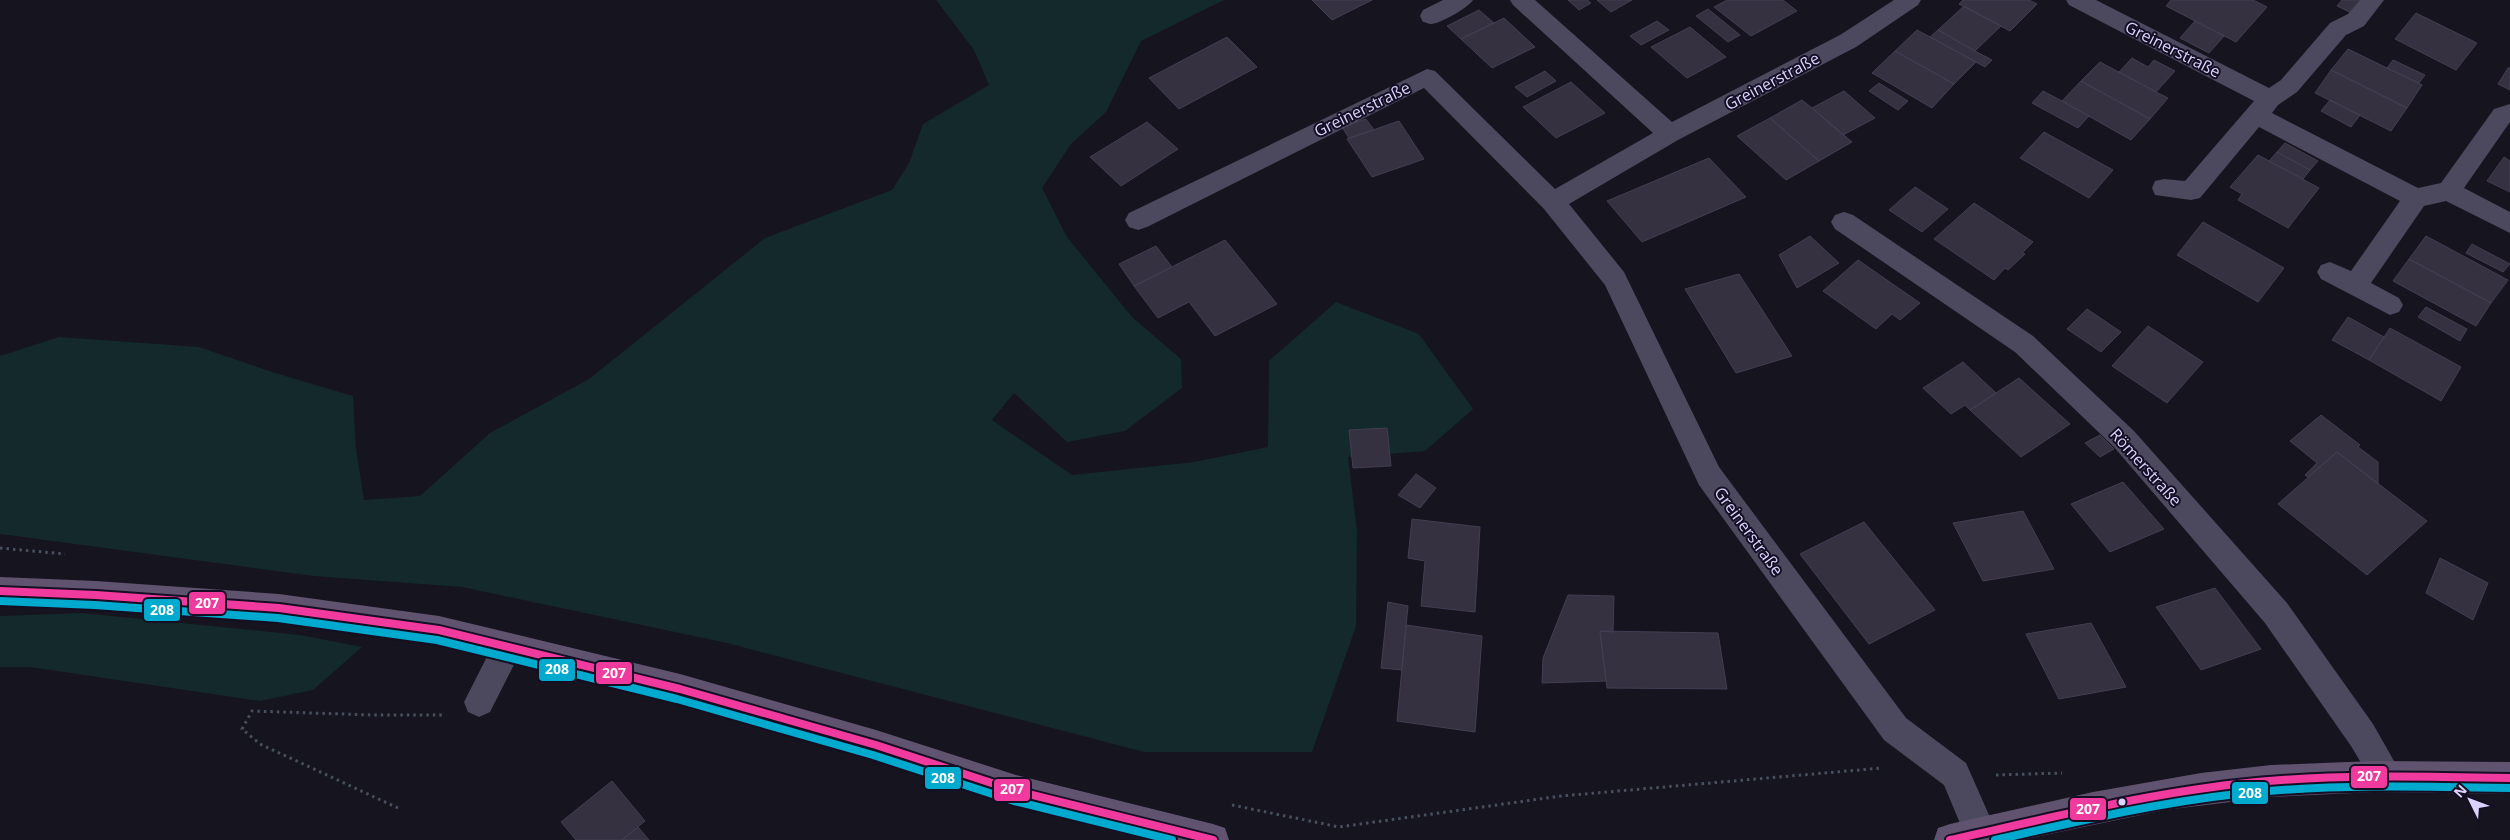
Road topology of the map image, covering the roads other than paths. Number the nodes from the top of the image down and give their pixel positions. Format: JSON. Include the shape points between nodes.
{"nodes":[{"id":1,"x":1462,"y":0,"type":"edge"},
{"id":2,"x":1521,"y":0,"type":"edge"},
{"id":3,"x":1910,"y":0,"type":"edge"},
{"id":4,"x":2076,"y":0,"type":"edge"},
{"id":5,"x":2373,"y":0,"type":"edge"},
{"id":6,"x":1430,"y":16,"type":"dead end"},
{"id":7,"x":2263,"y":107,"type":"junction"},
{"id":8,"x":2510,"y":113,"type":"edge"},
{"id":9,"x":1670,"y":134,"type":"junction"},
{"id":10,"x":2164,"y":188,"type":"dead end"},
{"id":11,"x":2449,"y":191,"type":"junction"},
{"id":12,"x":2416,"y":198,"type":"junction"},
{"id":13,"x":1552,"y":202,"type":"junction"},
{"id":14,"x":1138,"y":220,"type":"dead end"},
{"id":15,"x":1844,"y":222,"type":"dead end"},
{"id":16,"x":2510,"y":223,"type":"edge"},
{"id":17,"x":2330,"y":272,"type":"dead end"},
{"id":18,"x":2355,"y":286,"type":"junction"},
{"id":19,"x":2390,"y":306,"type":"dead end"},
{"id":20,"x":0,"y":591,"type":"edge"},
{"id":21,"x":508,"y":647,"type":"junction"},
{"id":22,"x":478,"y":702,"type":"road end"},
{"id":23,"x":2386,"y":775,"type":"junction"},
{"id":24,"x":2510,"y":778,"type":"edge"},
{"id":25,"x":1983,"y":836,"type":"edge"},
{"id":26,"x":1213,"y":840,"type":"edge"},
{"id":27,"x":1950,"y":840,"type":"edge"}],
"edges":[{"from":1,"to":6,"type":"street"},
{"from":2,"to":9,"type":"street"},
{"from":3,"to":9,"type":"street","name":"Greinerstraße","via":[[1848,41]]},
{"from":4,"to":7,"type":"street","name":"Greinerstraße"},
{"from":5,"to":7,"type":"street","via":[[2356,20],[2338,29],[2289,86]]},
{"from":7,"to":10,"type":"street","via":[[2191,191]]},
{"from":7,"to":12,"type":"street","name":"Greinerstraße"},
{"from":8,"to":11,"type":"street","via":[[2502,114]]},
{"from":9,"to":13,"type":"street","name":"Greinerstraße"},
{"from":11,"to":12,"type":"street"},
{"from":11,"to":16,"type":"street"},
{"from":12,"to":18,"type":"street"},
{"from":13,"to":14,"type":"street","name":"Greinerstraße","via":[[1427,77]]},
{"from":13,"to":25,"type":"street","name":"Greinerstraße","via":[[1616,279],[1709,476],[1895,729],[1955,774]]},
{"from":15,"to":23,"type":"street","name":"Römerstraße","via":[[2024,344],[2124,439],[2276,613],[2362,735]]},
{"from":17,"to":18,"type":"street"},
{"from":18,"to":19,"type":"street"},
{"from":20,"to":21,"type":"main road","via":[[279,608],[438,630]]},
{"from":21,"to":22,"type":"street"},
{"from":21,"to":26,"type":"main road","via":[[680,689],[876,745],[1016,791]]},
{"from":23,"to":24,"type":"main road"},
{"from":23,"to":25,"type":"main road","via":[[2237,784],[2120,802]]},
{"from":25,"to":27,"type":"main road"}]}
